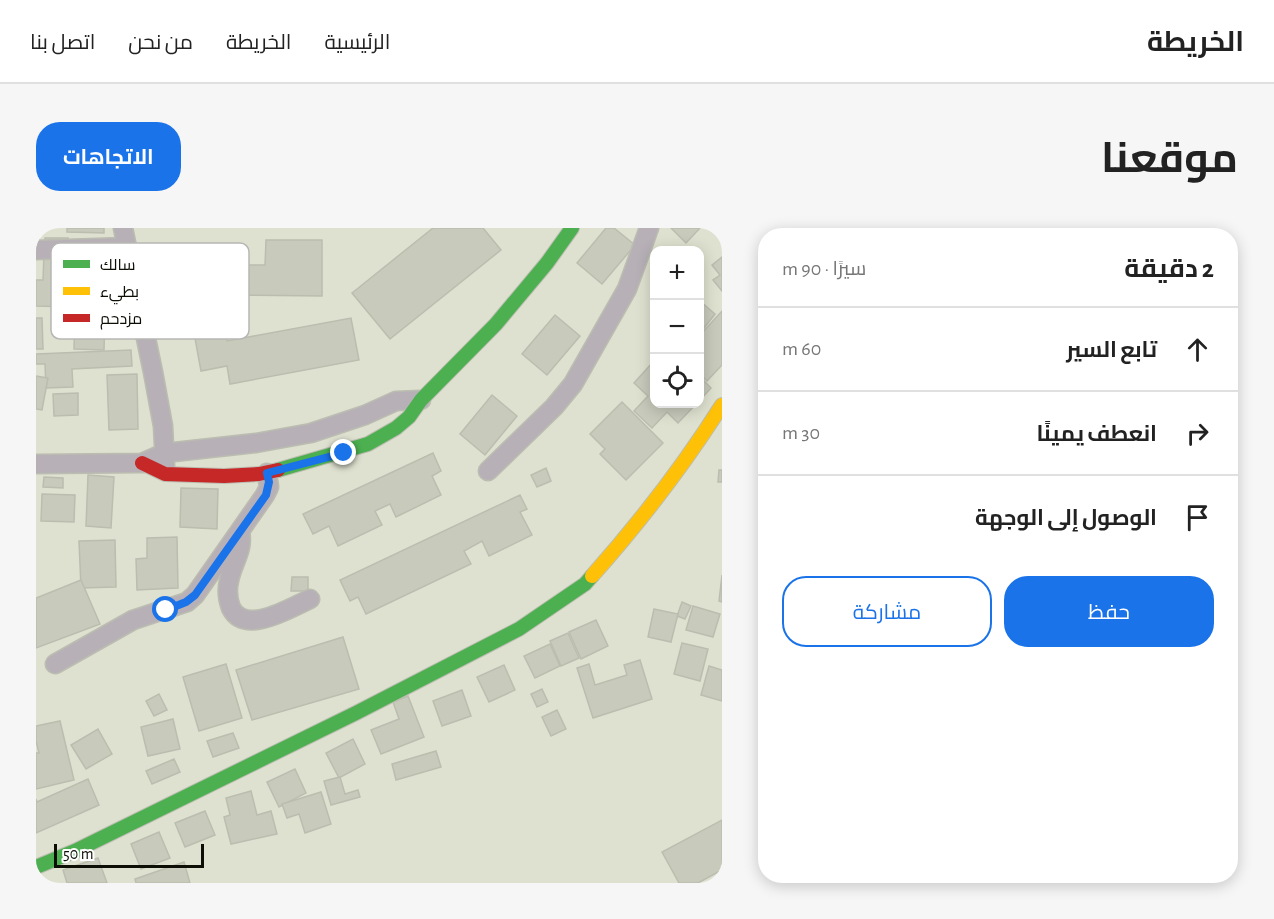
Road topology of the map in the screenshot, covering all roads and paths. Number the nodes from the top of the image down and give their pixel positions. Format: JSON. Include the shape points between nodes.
{"nodes":[{"id":1,"x":123,"y":228,"type":"edge"},
{"id":2,"x":572,"y":228,"type":"edge"},
{"id":3,"x":649,"y":228,"type":"edge"},
{"id":4,"x":126,"y":243,"type":"edge"},
{"id":5,"x":36,"y":250,"type":"edge"},
{"id":6,"x":51,"y":250,"type":"edge"},
{"id":7,"x":146,"y":339,"type":"edge"},
{"id":8,"x":421,"y":400,"type":"junction"},
{"id":9,"x":722,"y":405,"type":"edge"},
{"id":10,"x":165,"y":453,"type":"junction"},
{"id":11,"x":142,"y":463,"type":"junction"},
{"id":12,"x":36,"y":464,"type":"edge"},
{"id":13,"x":488,"y":471,"type":"dead end"},
{"id":14,"x":267,"y":473,"type":"junction"},
{"id":15,"x":165,"y":474,"type":"junction"},
{"id":16,"x":240,"y":532,"type":"junction"},
{"id":17,"x":310,"y":599,"type":"dead end"},
{"id":18,"x":55,"y":664,"type":"dead end"},
{"id":19,"x":36,"y":867,"type":"edge"}],
"edges":[{"from":1,"to":4,"type":"street"},
{"from":2,"to":8,"type":"street","via":[[496,324]]},
{"from":3,"to":13,"type":"street","via":[[627,289],[573,384]]},
{"from":5,"to":6,"type":"street"},
{"from":7,"to":10,"type":"street"},
{"from":8,"to":10,"type":"street","via":[[396,401],[311,434]]},
{"from":8,"to":14,"type":"street","via":[[396,428],[368,444]]},
{"from":9,"to":19,"type":"street","via":[[628,535],[585,584],[519,629]]},
{"from":10,"to":11,"type":"street"},
{"from":10,"to":15,"type":"street"},
{"from":11,"to":12,"type":"street"},
{"from":11,"to":15,"type":"street"},
{"from":14,"to":15,"type":"street"},
{"from":14,"to":16,"type":"street","via":[[266,495]]},
{"from":16,"to":17,"type":"street","via":[[239,555],[228,591],[234,613],[252,621]]},
{"from":16,"to":18,"type":"street","via":[[186,602],[133,620]]}]}
